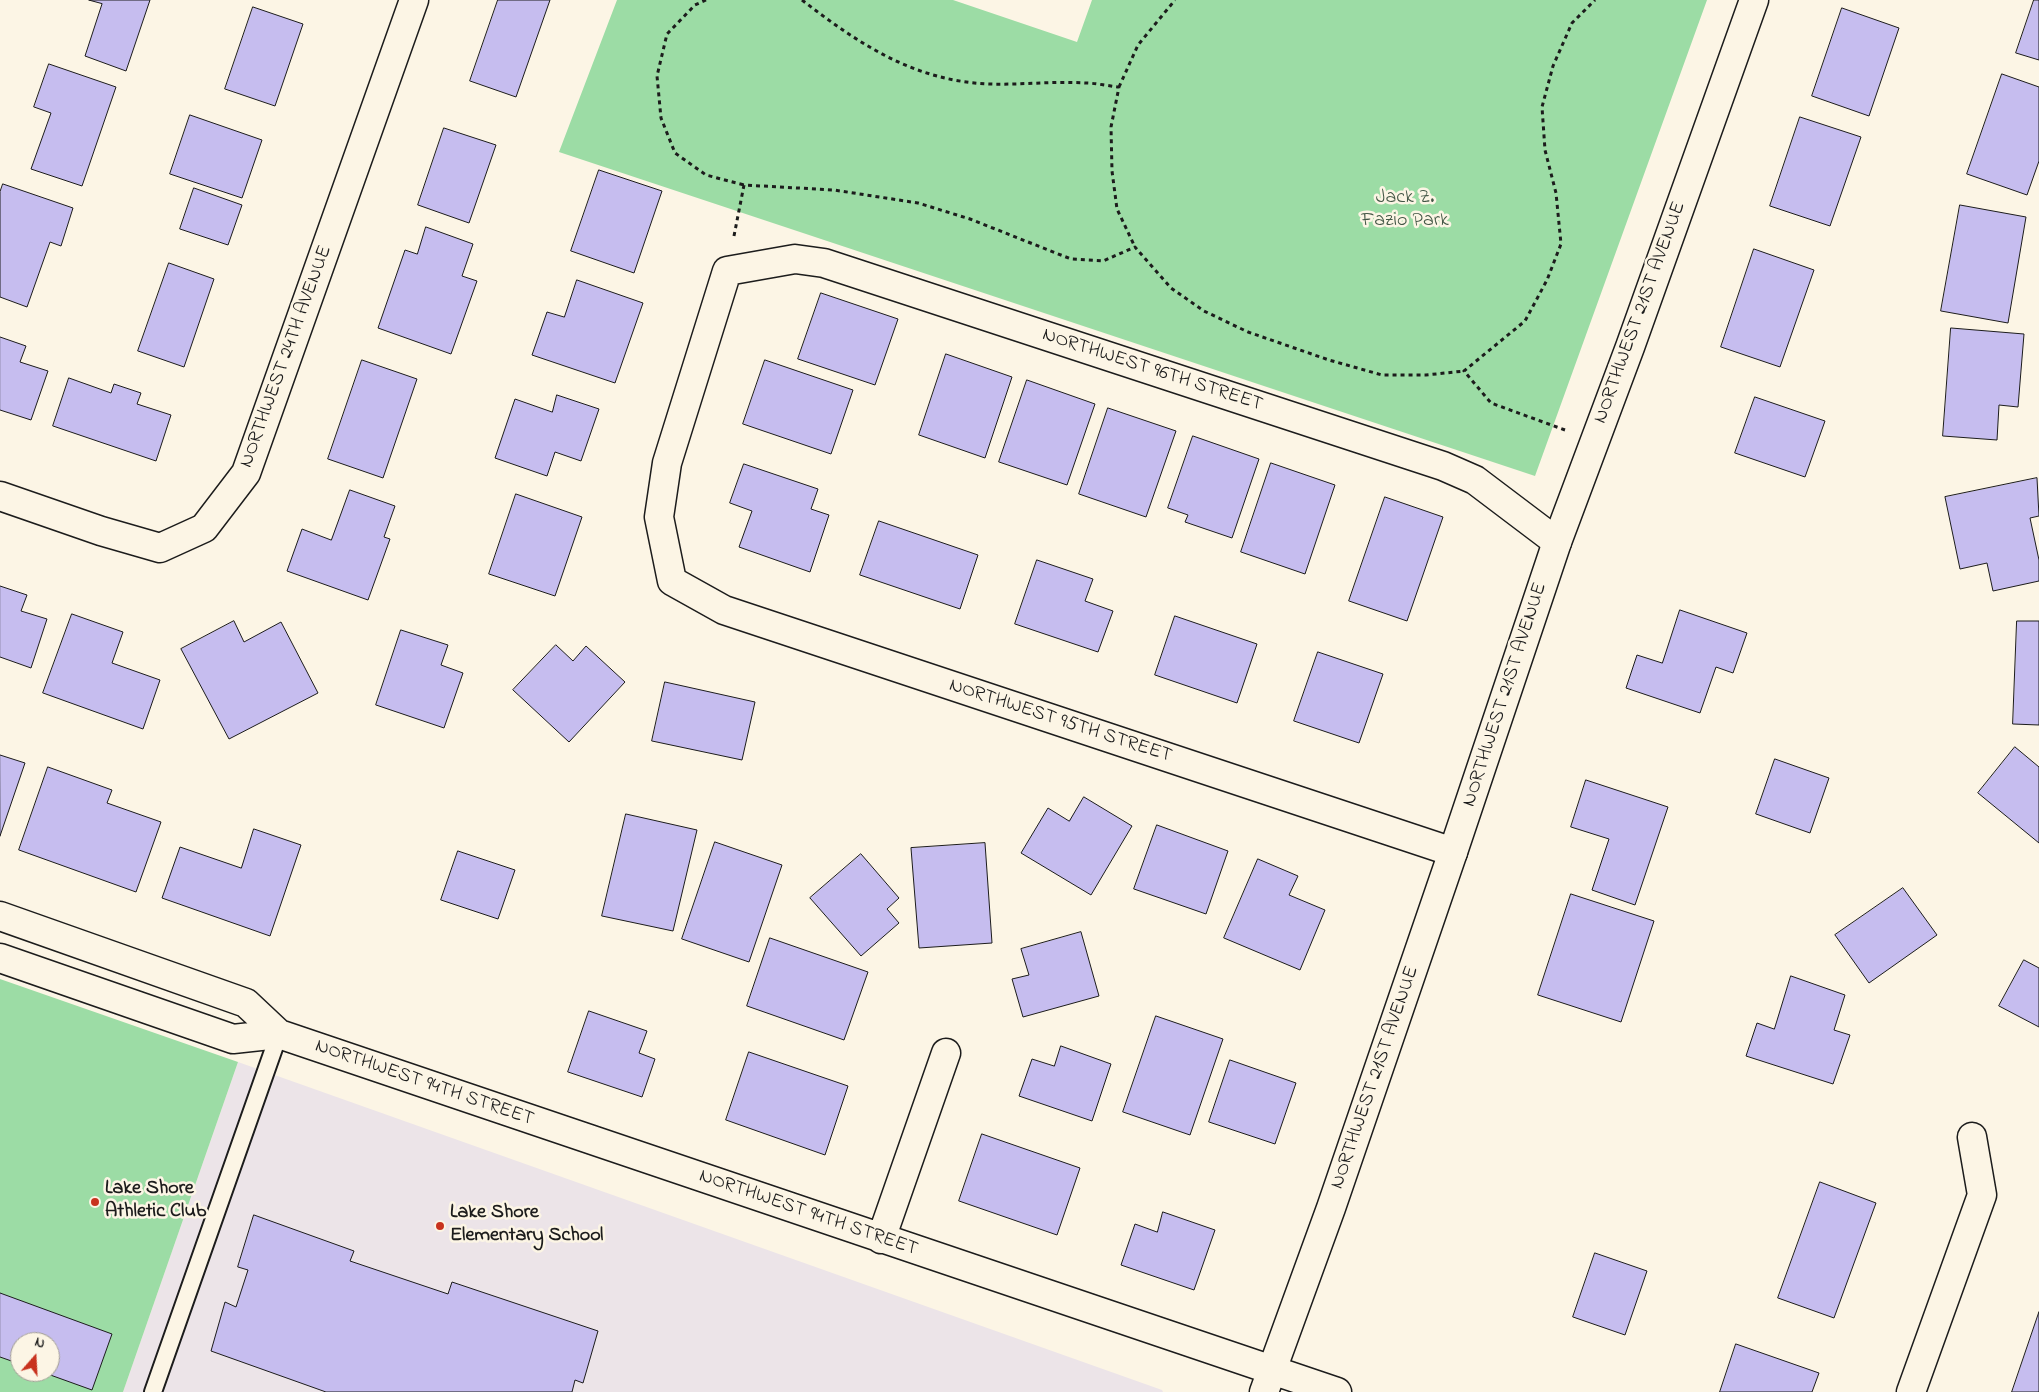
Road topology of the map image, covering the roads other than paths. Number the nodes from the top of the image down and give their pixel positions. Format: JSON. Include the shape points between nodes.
{"nodes":[{"id":1,"x":414,"y":0,"type":"edge"},
{"id":2,"x":1754,"y":0,"type":"edge"},
{"id":3,"x":0,"y":496,"type":"edge"},
{"id":4,"x":1557,"y":542,"type":"junction"},
{"id":5,"x":672,"y":580,"type":"joint"},
{"id":6,"x":1454,"y":852,"type":"junction"},
{"id":7,"x":0,"y":916,"type":"edge"},
{"id":8,"x":0,"y":958,"type":"edge"},
{"id":9,"x":279,"y":1034,"type":"junction"},
{"id":10,"x":946,"y":1053,"type":"dead end"},
{"id":11,"x":1972,"y":1137,"type":"dead end"},
{"id":12,"x":881,"y":1239,"type":"junction"},
{"id":13,"x":1268,"y":1381,"type":"edge"},
{"id":14,"x":153,"y":1392,"type":"edge"},
{"id":15,"x":1338,"y":1392,"type":"edge"},
{"id":16,"x":1911,"y":1392,"type":"edge"}],
"edges":[{"from":1,"to":3,"type":"street","name":"NORTHWEST 24TH AVENUE","via":[[246,473],[204,528],[160,548]]},
{"from":2,"to":4,"type":"street","name":"NORTHWEST 21ST AVENUE"},
{"from":4,"to":5,"type":"street","name":"NORTHWEST 96TH STREET","via":[[1476,480],[1443,466],[824,263],[795,259],[727,271],[667,463],[659,517]]},
{"from":4,"to":6,"type":"street","name":"NORTHWEST 21ST AVENUE"},
{"from":5,"to":6,"type":"street","name":"NORTHWEST 95TH STREET","via":[[724,610]]},
{"from":6,"to":13,"type":"street","name":"NORTHWEST 21ST AVENUE"},
{"from":7,"to":9,"type":"street","name":"NORTHWEST 94TH STREET","via":[[246,1003]]},
{"from":8,"to":9,"type":"street","name":"NORTHWEST 94TH STREET","via":[[233,1039]]},
{"from":9,"to":12,"type":"street","name":"NORTHWEST 94TH STREET"},
{"from":9,"to":14,"type":"lane"},
{"from":10,"to":12,"type":"street"},
{"from":11,"to":16,"type":"street","via":[[1982,1195]]},
{"from":12,"to":13,"type":"street","name":"NORTHWEST 94TH STREET"},
{"from":13,"to":15,"type":"street","name":"NORTHWEST 94TH STREET"}]}
